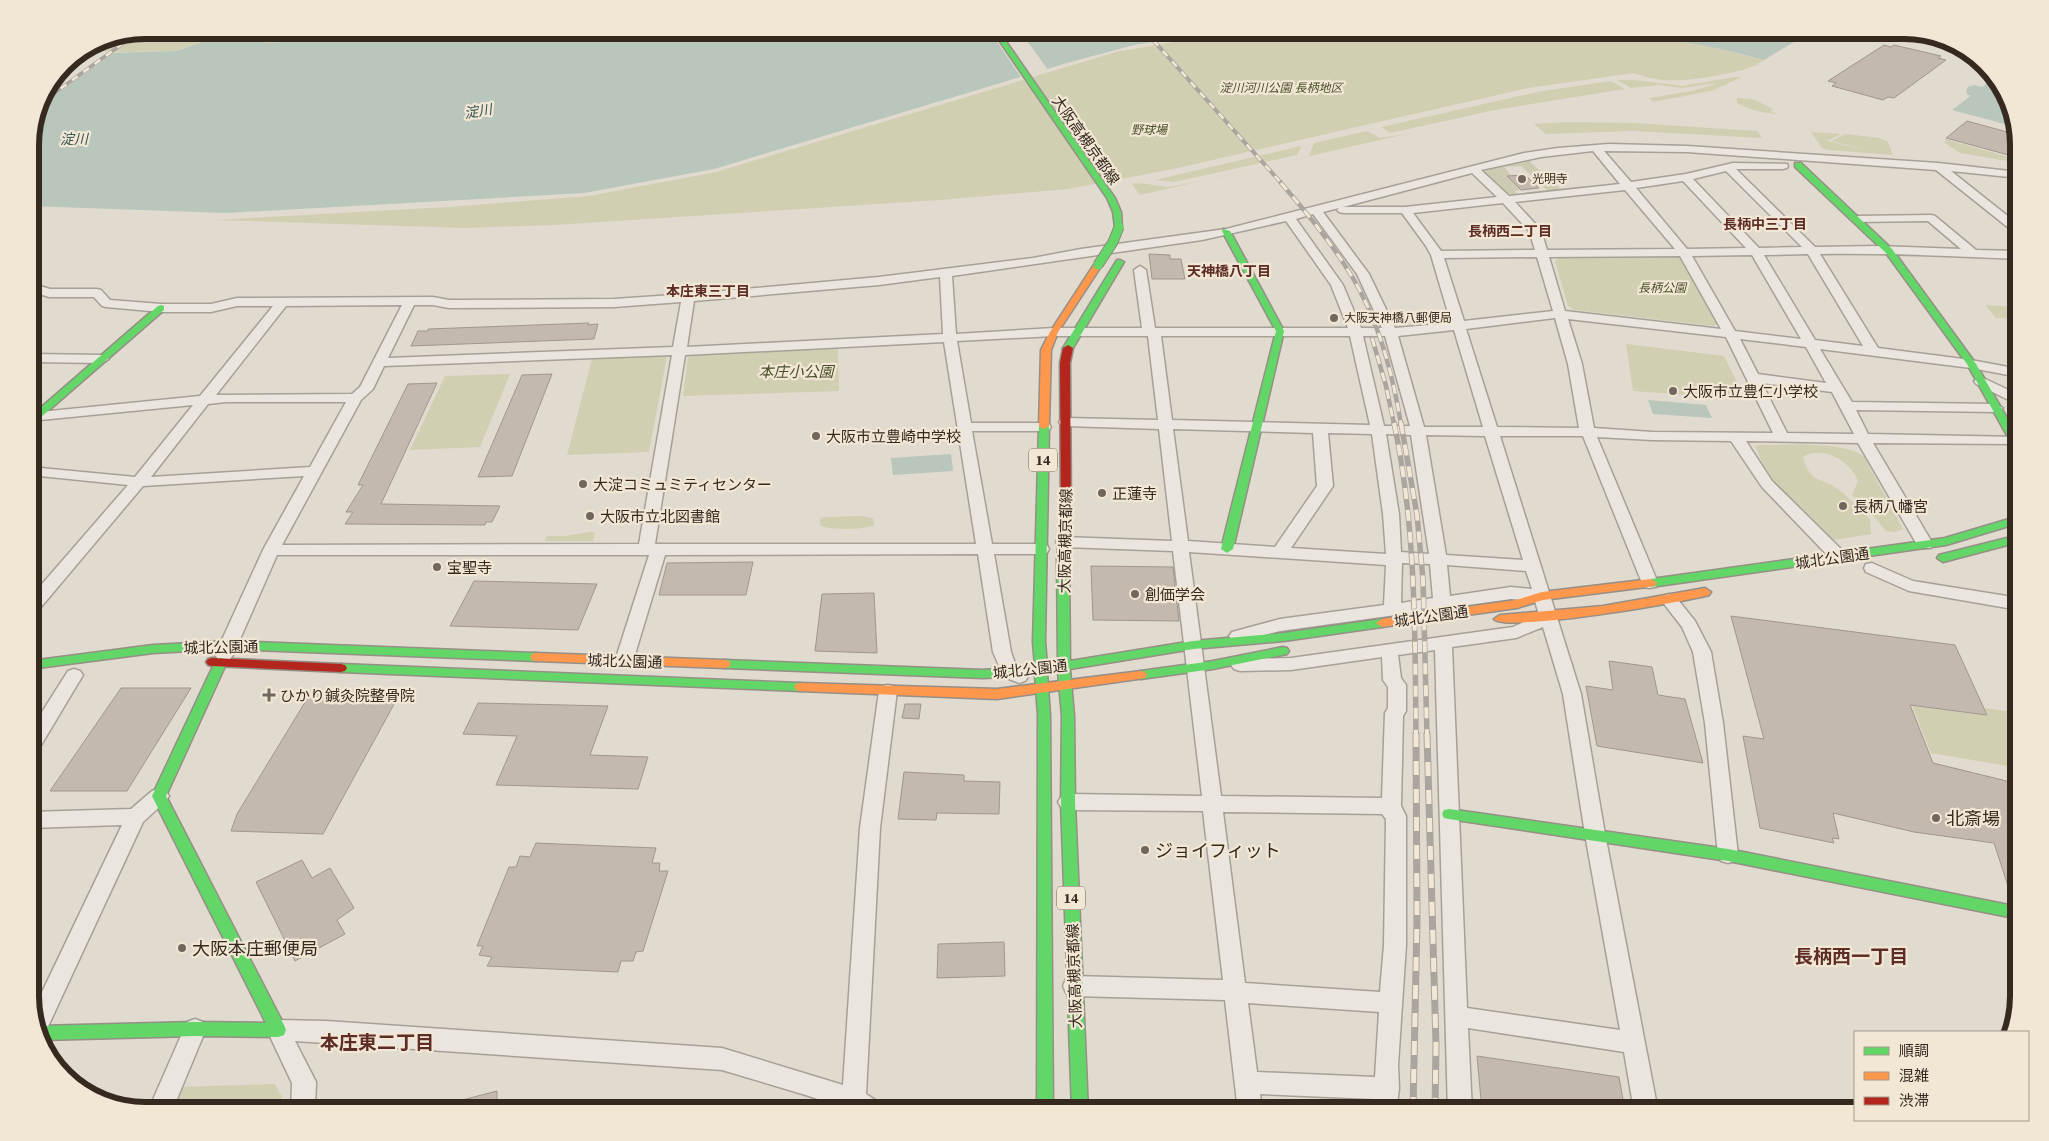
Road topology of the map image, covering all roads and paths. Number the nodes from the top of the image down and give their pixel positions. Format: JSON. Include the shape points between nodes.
{"nodes":[{"id":1,"x":1001,"y":39,"type":"edge"},
{"id":2,"x":1014,"y":39,"type":"edge"},
{"id":3,"x":1071,"y":119,"type":"dead end"},
{"id":4,"x":1596,"y":148,"type":"junction"},
{"id":5,"x":1789,"y":156,"type":"junction"},
{"id":6,"x":1798,"y":166,"type":"junction"},
{"id":7,"x":1938,"y":166,"type":"junction"},
{"id":8,"x":1728,"y":167,"type":"junction"},
{"id":9,"x":1474,"y":169,"type":"junction"},
{"id":10,"x":2010,"y":174,"type":"edge"},
{"id":11,"x":1686,"y":178,"type":"junction"},
{"id":12,"x":1629,"y":186,"type":"junction"},
{"id":13,"x":1506,"y":199,"type":"junction"},
{"id":14,"x":1316,"y":210,"type":"junction"},
{"id":15,"x":1404,"y":210,"type":"junction"},
{"id":16,"x":1289,"y":216,"type":"junction"},
{"id":17,"x":1856,"y":220,"type":"junction"},
{"id":18,"x":2010,"y":225,"type":"edge"},
{"id":19,"x":1226,"y":231,"type":"junction"},
{"id":20,"x":1135,"y":232,"type":"dead end"},
{"id":21,"x":1889,"y":251,"type":"junction"},
{"id":22,"x":1684,"y":252,"type":"junction"},
{"id":23,"x":1756,"y":252,"type":"junction"},
{"id":24,"x":1813,"y":252,"type":"junction"},
{"id":25,"x":1542,"y":253,"type":"junction"},
{"id":26,"x":1437,"y":255,"type":"junction"},
{"id":27,"x":1975,"y":255,"type":"junction"},
{"id":28,"x":2010,"y":255,"type":"edge"},
{"id":29,"x":1140,"y":270,"type":"dead end"},
{"id":30,"x":946,"y":273,"type":"junction"},
{"id":31,"x":39,"y":290,"type":"edge"},
{"id":32,"x":688,"y":298,"type":"junction"},
{"id":33,"x":283,"y":301,"type":"junction"},
{"id":34,"x":410,"y":301,"type":"junction"},
{"id":35,"x":160,"y":308,"type":"junction"},
{"id":36,"x":1560,"y":314,"type":"junction"},
{"id":37,"x":1458,"y":325,"type":"junction"},
{"id":38,"x":1280,"y":331,"type":"junction"},
{"id":39,"x":1054,"y":332,"type":"junction"},
{"id":40,"x":1076,"y":332,"type":"junction"},
{"id":41,"x":1151,"y":332,"type":"junction"},
{"id":42,"x":1360,"y":332,"type":"junction"},
{"id":43,"x":1387,"y":332,"type":"junction"},
{"id":44,"x":1730,"y":334,"type":"junction"},
{"id":45,"x":950,"y":339,"type":"junction"},
{"id":46,"x":1810,"y":343,"type":"junction"},
{"id":47,"x":1873,"y":350,"type":"junction"},
{"id":48,"x":680,"y":351,"type":"junction"},
{"id":49,"x":39,"y":358,"type":"edge"},
{"id":50,"x":102,"y":359,"type":"junction"},
{"id":51,"x":381,"y":362,"type":"junction"},
{"id":52,"x":1971,"y":364,"type":"junction"},
{"id":53,"x":2010,"y":371,"type":"edge"},
{"id":54,"x":1753,"y":378,"type":"junction"},
{"id":55,"x":1981,"y":381,"type":"junction"},
{"id":56,"x":1836,"y":388,"type":"junction"},
{"id":57,"x":360,"y":393,"type":"junction"},
{"id":58,"x":2010,"y":397,"type":"edge"},
{"id":59,"x":206,"y":401,"type":"junction"},
{"id":60,"x":1847,"y":406,"type":"junction"},
{"id":61,"x":1996,"y":408,"type":"junction"},
{"id":62,"x":39,"y":412,"type":"edge"},
{"id":63,"x":39,"y":417,"type":"edge"},
{"id":64,"x":1066,"y":422,"type":"junction"},
{"id":65,"x":1165,"y":424,"type":"junction"},
{"id":66,"x":965,"y":426,"type":"junction"},
{"id":67,"x":1256,"y":426,"type":"junction"},
{"id":68,"x":1044,"y":427,"type":"junction"},
{"id":69,"x":1320,"y":428,"type":"junction"},
{"id":70,"x":1378,"y":429,"type":"junction"},
{"id":71,"x":1418,"y":431,"type":"junction"},
{"id":72,"x":1490,"y":431,"type":"junction"},
{"id":73,"x":1588,"y":432,"type":"junction"},
{"id":74,"x":2010,"y":432,"type":"edge"},
{"id":75,"x":1735,"y":436,"type":"junction"},
{"id":76,"x":1782,"y":437,"type":"junction"},
{"id":77,"x":1863,"y":438,"type":"junction"},
{"id":78,"x":2010,"y":444,"type":"edge"},
{"id":79,"x":315,"y":471,"type":"junction"},
{"id":80,"x":39,"y":472,"type":"edge"},
{"id":81,"x":139,"y":482,"type":"junction"},
{"id":82,"x":2010,"y":522,"type":"edge"},
{"id":83,"x":2010,"y":541,"type":"edge"},
{"id":84,"x":1064,"y":542,"type":"junction"},
{"id":85,"x":1926,"y":544,"type":"junction"},
{"id":86,"x":1180,"y":546,"type":"junction"},
{"id":87,"x":984,"y":549,"type":"junction"},
{"id":88,"x":1041,"y":549,"type":"junction"},
{"id":89,"x":1227,"y":549,"type":"junction"},
{"id":90,"x":271,"y":550,"type":"junction"},
{"id":91,"x":652,"y":551,"type":"junction"},
{"id":92,"x":1280,"y":552,"type":"junction"},
{"id":93,"x":1839,"y":557,"type":"junction"},
{"id":94,"x":1394,"y":560,"type":"junction"},
{"id":95,"x":1440,"y":560,"type":"junction"},
{"id":96,"x":1929,"y":560,"type":"dead end"},
{"id":97,"x":1532,"y":566,"type":"junction"},
{"id":98,"x":1891,"y":566,"type":"dead end"},
{"id":99,"x":1867,"y":569,"type":"joint"},
{"id":100,"x":1650,"y":583,"type":"junction"},
{"id":101,"x":1719,"y":590,"type":"dead end"},
{"id":102,"x":1542,"y":596,"type":"junction"},
{"id":103,"x":39,"y":599,"type":"edge"},
{"id":104,"x":1669,"y":600,"type":"junction"},
{"id":105,"x":1442,"y":603,"type":"junction"},
{"id":106,"x":2010,"y":603,"type":"edge"},
{"id":107,"x":1392,"y":610,"type":"junction"},
{"id":108,"x":1550,"y":617,"type":"junction"},
{"id":109,"x":1490,"y":621,"type":"dead end"},
{"id":110,"x":1443,"y":641,"type":"junction"},
{"id":111,"x":1210,"y":644,"type":"junction"},
{"id":112,"x":228,"y":645,"type":"junction"},
{"id":113,"x":1193,"y":645,"type":"junction"},
{"id":114,"x":1298,"y":648,"type":"dead end"},
{"id":115,"x":1386,"y":649,"type":"junction"},
{"id":116,"x":624,"y":661,"type":"junction"},
{"id":117,"x":221,"y":662,"type":"junction"},
{"id":118,"x":196,"y":663,"type":"dead end"},
{"id":119,"x":39,"y":665,"type":"edge"},
{"id":120,"x":1204,"y":665,"type":"junction"},
{"id":121,"x":1064,"y":666,"type":"junction"},
{"id":122,"x":1040,"y":670,"type":"junction"},
{"id":123,"x":1010,"y":673,"type":"junction"},
{"id":124,"x":79,"y":675,"type":"joint"},
{"id":125,"x":55,"y":678,"type":"dead end"},
{"id":126,"x":1066,"y":684,"type":"junction"},
{"id":127,"x":1042,"y":688,"type":"junction"},
{"id":128,"x":888,"y":691,"type":"junction"},
{"id":129,"x":39,"y":734,"type":"edge"},
{"id":130,"x":159,"y":796,"type":"junction"},
{"id":131,"x":1068,"y":802,"type":"junction"},
{"id":132,"x":1214,"y":804,"type":"junction"},
{"id":133,"x":1391,"y":806,"type":"junction"},
{"id":134,"x":1449,"y":814,"type":"junction"},
{"id":135,"x":136,"y":818,"type":"junction"},
{"id":136,"x":39,"y":820,"type":"edge"},
{"id":137,"x":1595,"y":834,"type":"junction"},
{"id":138,"x":1728,"y":854,"type":"junction"},
{"id":139,"x":2010,"y":911,"type":"edge"},
{"id":140,"x":1074,"y":986,"type":"junction"},
{"id":141,"x":1234,"y":990,"type":"junction"},
{"id":142,"x":1391,"y":1003,"type":"junction"},
{"id":143,"x":1456,"y":1016,"type":"junction"},
{"id":144,"x":41,"y":1017,"type":"edge"},
{"id":145,"x":196,"y":1029,"type":"junction"},
{"id":146,"x":278,"y":1030,"type":"junction"},
{"id":147,"x":46,"y":1033,"type":"edge"},
{"id":148,"x":1634,"y":1043,"type":"junction"},
{"id":149,"x":1246,"y":1082,"type":"junction"},
{"id":150,"x":1386,"y":1100,"type":"edge"},
{"id":151,"x":164,"y":1102,"type":"edge"},
{"id":152,"x":303,"y":1102,"type":"edge"},
{"id":153,"x":853,"y":1102,"type":"edge"},
{"id":154,"x":863,"y":1102,"type":"edge"},
{"id":155,"x":1045,"y":1102,"type":"edge"},
{"id":156,"x":1080,"y":1102,"type":"edge"},
{"id":157,"x":1249,"y":1102,"type":"edge"},
{"id":158,"x":1460,"y":1102,"type":"edge"},
{"id":159,"x":1644,"y":1102,"type":"edge"}],
"edges":[{"from":1,"to":39,"type":"main road","name":"大阪高槻京都線","number":"14","bridge":true,"via":[[1117,211],[1119,227],[1113,242]]},
{"from":2,"to":3,"type":"main road","name":"大阪高槻京都線"},
{"from":4,"to":5,"type":"street","via":[[1635,147]]},
{"from":4,"to":9,"type":"street","via":[[1557,150]]},
{"from":4,"to":12,"type":"street"},
{"from":5,"to":6,"type":"street"},
{"from":5,"to":7,"type":"street"},
{"from":6,"to":8,"type":"street"},
{"from":6,"to":17,"type":"main road"},
{"from":7,"to":10,"type":"street"},
{"from":7,"to":18,"type":"street"},
{"from":8,"to":11,"type":"street"},
{"from":8,"to":24,"type":"street"},
{"from":9,"to":13,"type":"street"},
{"from":9,"to":14,"type":"street"},
{"from":11,"to":12,"type":"street"},
{"from":11,"to":23,"type":"street"},
{"from":12,"to":13,"type":"street"},
{"from":12,"to":22,"type":"street"},
{"from":13,"to":15,"type":"street"},
{"from":13,"to":25,"type":"street","via":[[1535,230]]},
{"from":14,"to":15,"type":"street"},
{"from":14,"to":16,"type":"street"},
{"from":14,"to":43,"type":"street","via":[[1359,267],[1376,299]]},
{"from":15,"to":26,"type":"street"},
{"from":16,"to":19,"type":"street"},
{"from":16,"to":42,"type":"street","via":[[1337,286]]},
{"from":17,"to":21,"type":"main road"},
{"from":17,"to":27,"type":"street","via":[[1931,218]]},
{"from":19,"to":30,"type":"street","via":[[1185,240]]},
{"from":19,"to":38,"type":"main road"},
{"from":20,"to":40,"type":"main road","name":"大阪高槻京都線","number":"14"},
{"from":21,"to":24,"type":"street"},
{"from":21,"to":27,"type":"street"},
{"from":21,"to":52,"type":"main road"},
{"from":22,"to":23,"type":"street"},
{"from":22,"to":25,"type":"street"},
{"from":22,"to":44,"type":"street"},
{"from":23,"to":24,"type":"street"},
{"from":23,"to":46,"type":"street"},
{"from":24,"to":47,"type":"street"},
{"from":25,"to":26,"type":"street"},
{"from":25,"to":36,"type":"street"},
{"from":26,"to":37,"type":"street"},
{"from":27,"to":28,"type":"street"},
{"from":29,"to":41,"type":"street"},
{"from":30,"to":32,"type":"street"},
{"from":30,"to":45,"type":"street"},
{"from":31,"to":35,"type":"street","via":[[97,293],[106,303]]},
{"from":32,"to":34,"type":"street","via":[[595,303],[448,304]]},
{"from":32,"to":48,"type":"street"},
{"from":33,"to":34,"type":"street"},
{"from":33,"to":35,"type":"street","via":[[237,302],[212,308]]},
{"from":33,"to":59,"type":"street"},
{"from":34,"to":51,"type":"street"},
{"from":35,"to":50,"type":"main road"},
{"from":36,"to":37,"type":"street"},
{"from":36,"to":44,"type":"street"},
{"from":36,"to":73,"type":"street","via":[[1575,364]]},
{"from":37,"to":43,"type":"street"},
{"from":37,"to":72,"type":"street"},
{"from":38,"to":41,"type":"street"},
{"from":38,"to":42,"type":"street"},
{"from":38,"to":67,"type":"main road"},
{"from":39,"to":40,"type":"street"},
{"from":39,"to":45,"type":"street"},
{"from":39,"to":68,"type":"main road","name":"大阪高槻京都線","number":"14","via":[[1046,350]]},
{"from":40,"to":41,"type":"street"},
{"from":40,"to":64,"type":"main road","name":"大阪高槻京都線","number":"14","via":[[1068,346],[1065,363]]},
{"from":41,"to":65,"type":"street"},
{"from":42,"to":43,"type":"street"},
{"from":42,"to":70,"type":"street"},
{"from":43,"to":71,"type":"street"},
{"from":44,"to":46,"type":"street"},
{"from":44,"to":54,"type":"street"},
{"from":45,"to":48,"type":"street"},
{"from":45,"to":66,"type":"street"},
{"from":46,"to":47,"type":"street"},
{"from":46,"to":56,"type":"street"},
{"from":47,"to":52,"type":"street"},
{"from":48,"to":51,"type":"street"},
{"from":48,"to":91,"type":"street"},
{"from":49,"to":50,"type":"street"},
{"from":50,"to":62,"type":"main road"},
{"from":51,"to":57,"type":"street"},
{"from":52,"to":53,"type":"street"},
{"from":52,"to":55,"type":"main road"},
{"from":54,"to":56,"type":"street"},
{"from":54,"to":76,"type":"street"},
{"from":55,"to":58,"type":"street"},
{"from":55,"to":61,"type":"main road"},
{"from":56,"to":60,"type":"street"},
{"from":57,"to":59,"type":"street"},
{"from":57,"to":79,"type":"street"},
{"from":59,"to":63,"type":"street"},
{"from":59,"to":81,"type":"street"},
{"from":60,"to":61,"type":"street"},
{"from":60,"to":77,"type":"street"},
{"from":61,"to":74,"type":"main road"},
{"from":64,"to":65,"type":"street"},
{"from":64,"to":84,"type":"main road","name":"大阪高槻京都線","number":"14"},
{"from":65,"to":67,"type":"street"},
{"from":65,"to":86,"type":"street"},
{"from":66,"to":68,"type":"street"},
{"from":66,"to":87,"type":"street"},
{"from":67,"to":69,"type":"street"},
{"from":67,"to":89,"type":"main road"},
{"from":68,"to":88,"type":"main road","name":"大阪高槻京都線","number":"14"},
{"from":69,"to":70,"type":"street"},
{"from":69,"to":92,"type":"street","via":[[1325,486]]},
{"from":70,"to":71,"type":"street"},
{"from":70,"to":94,"type":"street","via":[[1391,514]]},
{"from":71,"to":72,"type":"street"},
{"from":71,"to":95,"type":"street"},
{"from":72,"to":73,"type":"street"},
{"from":72,"to":97,"type":"street"},
{"from":73,"to":75,"type":"street"},
{"from":73,"to":100,"type":"street"},
{"from":75,"to":76,"type":"street"},
{"from":75,"to":93,"type":"street","via":[[1767,484]]},
{"from":76,"to":77,"type":"street"},
{"from":77,"to":78,"type":"street"},
{"from":77,"to":85,"type":"street"},
{"from":79,"to":81,"type":"street"},
{"from":79,"to":90,"type":"street"},
{"from":80,"to":81,"type":"street"},
{"from":81,"to":103,"type":"street"},
{"from":82,"to":85,"type":"main road","name":"城北公園通"},
{"from":83,"to":96,"type":"main road"},
{"from":84,"to":86,"type":"street"},
{"from":84,"to":121,"type":"main road","name":"大阪高槻京都線","number":"14"},
{"from":85,"to":93,"type":"main road","name":"城北公園通"},
{"from":86,"to":89,"type":"street"},
{"from":86,"to":113,"type":"street"},
{"from":87,"to":88,"type":"street"},
{"from":87,"to":91,"type":"street"},
{"from":87,"to":123,"type":"street","via":[[1002,652]]},
{"from":88,"to":122,"type":"main road","name":"大阪高槻京都線","number":"14"},
{"from":89,"to":92,"type":"street"},
{"from":90,"to":91,"type":"street"},
{"from":90,"to":112,"type":"street"},
{"from":91,"to":116,"type":"street"},
{"from":92,"to":94,"type":"street"},
{"from":93,"to":100,"type":"main road","name":"城北公園通"},
{"from":94,"to":95,"type":"street","via":[[1403,557]]},
{"from":94,"to":107,"type":"street"},
{"from":95,"to":97,"type":"street"},
{"from":95,"to":105,"type":"street"},
{"from":97,"to":102,"type":"street"},
{"from":98,"to":99,"type":"main road","name":"城北公園通"},
{"from":99,"to":106,"type":"street","via":[[1909,586]]},
{"from":100,"to":102,"type":"main road","name":"城北公園通"},
{"from":101,"to":104,"type":"main road","name":"城北公園通"},
{"from":102,"to":105,"type":"street","via":[[1511,593]]},
{"from":102,"to":108,"type":"street"},
{"from":102,"to":111,"type":"main road","name":"城北公園通","via":[[1517,604],[1284,637]]},
{"from":104,"to":108,"type":"main road","name":"城北公園通"},
{"from":104,"to":138,"type":"street","via":[[1689,625],[1702,652],[1714,723]]},
{"from":105,"to":107,"type":"street"},
{"from":107,"to":111,"type":"street","via":[[1280,625]]},
{"from":108,"to":109,"type":"main road","name":"城北公園通"},
{"from":108,"to":110,"type":"street","via":[[1516,632]]},
{"from":108,"to":137,"type":"street","via":[[1572,694]]},
{"from":110,"to":115,"type":"street"},
{"from":110,"to":134,"type":"street"},
{"from":111,"to":113,"type":"main road","name":"城北公園通"},
{"from":112,"to":116,"type":"main road","name":"城北公園通"},
{"from":112,"to":117,"type":"street"},
{"from":112,"to":119,"type":"main road","name":"城北公園通","via":[[153,649]]},
{"from":113,"to":120,"type":"street"},
{"from":113,"to":121,"type":"main road","name":"城北公園通"},
{"from":114,"to":120,"type":"main road","name":"城北公園通"},
{"from":115,"to":120,"type":"street","via":[[1291,664]]},
{"from":115,"to":133,"type":"street","via":[[1391,658],[1392,680],[1397,685]]},
{"from":116,"to":123,"type":"main road","name":"城北公園通"},
{"from":117,"to":118,"type":"main road","name":"城北公園通"},
{"from":117,"to":128,"type":"main road","name":"城北公園通"},
{"from":117,"to":130,"type":"main road"},
{"from":120,"to":126,"type":"main road","name":"城北公園通"},
{"from":120,"to":132,"type":"street"},
{"from":121,"to":122,"type":"main road","name":"城北公園通"},
{"from":121,"to":126,"type":"main road","name":"大阪高槻京都線","number":"14"},
{"from":122,"to":123,"type":"main road","name":"城北公園通"},
{"from":122,"to":127,"type":"main road","name":"大阪高槻京都線","number":"14"},
{"from":123,"to":127,"type":"street"},
{"from":124,"to":125,"type":"main road"},
{"from":124,"to":129,"type":"street"},
{"from":126,"to":127,"type":"main road","name":"城北公園通"},
{"from":126,"to":131,"type":"main road","name":"大阪高槻京都線","number":"14"},
{"from":127,"to":128,"type":"main road","name":"城北公園通","via":[[997,694]]},
{"from":127,"to":155,"type":"main road","name":"大阪高槻京都線","number":"14"},
{"from":128,"to":154,"type":"street","via":[[870,828]]},
{"from":130,"to":135,"type":"street"},
{"from":130,"to":146,"type":"main road"},
{"from":131,"to":132,"type":"street"},
{"from":131,"to":140,"type":"main road","name":"大阪高槻京都線","number":"14"},
{"from":132,"to":133,"type":"street"},
{"from":132,"to":141,"type":"street"},
{"from":133,"to":142,"type":"street","via":[[1391,812],[1396,816]]},
{"from":134,"to":137,"type":"main road"},
{"from":134,"to":143,"type":"street"},
{"from":135,"to":136,"type":"street"},
{"from":135,"to":144,"type":"street"},
{"from":137,"to":138,"type":"main road"},
{"from":137,"to":148,"type":"street"},
{"from":138,"to":139,"type":"main road"},
{"from":140,"to":141,"type":"street"},
{"from":140,"to":156,"type":"main road","name":"大阪高槻京都線","number":"14"},
{"from":141,"to":142,"type":"street","via":[[1251,994]]},
{"from":141,"to":149,"type":"street"},
{"from":142,"to":150,"type":"street"},
{"from":143,"to":148,"type":"street"},
{"from":143,"to":158,"type":"street"},
{"from":145,"to":146,"type":"main road"},
{"from":145,"to":147,"type":"main road"},
{"from":145,"to":151,"type":"street"},
{"from":146,"to":152,"type":"street","via":[[304,1082]]},
{"from":146,"to":153,"type":"street","via":[[722,1059]]},
{"from":148,"to":159,"type":"street"},
{"from":149,"to":150,"type":"street"},
{"from":149,"to":157,"type":"street"}]}
